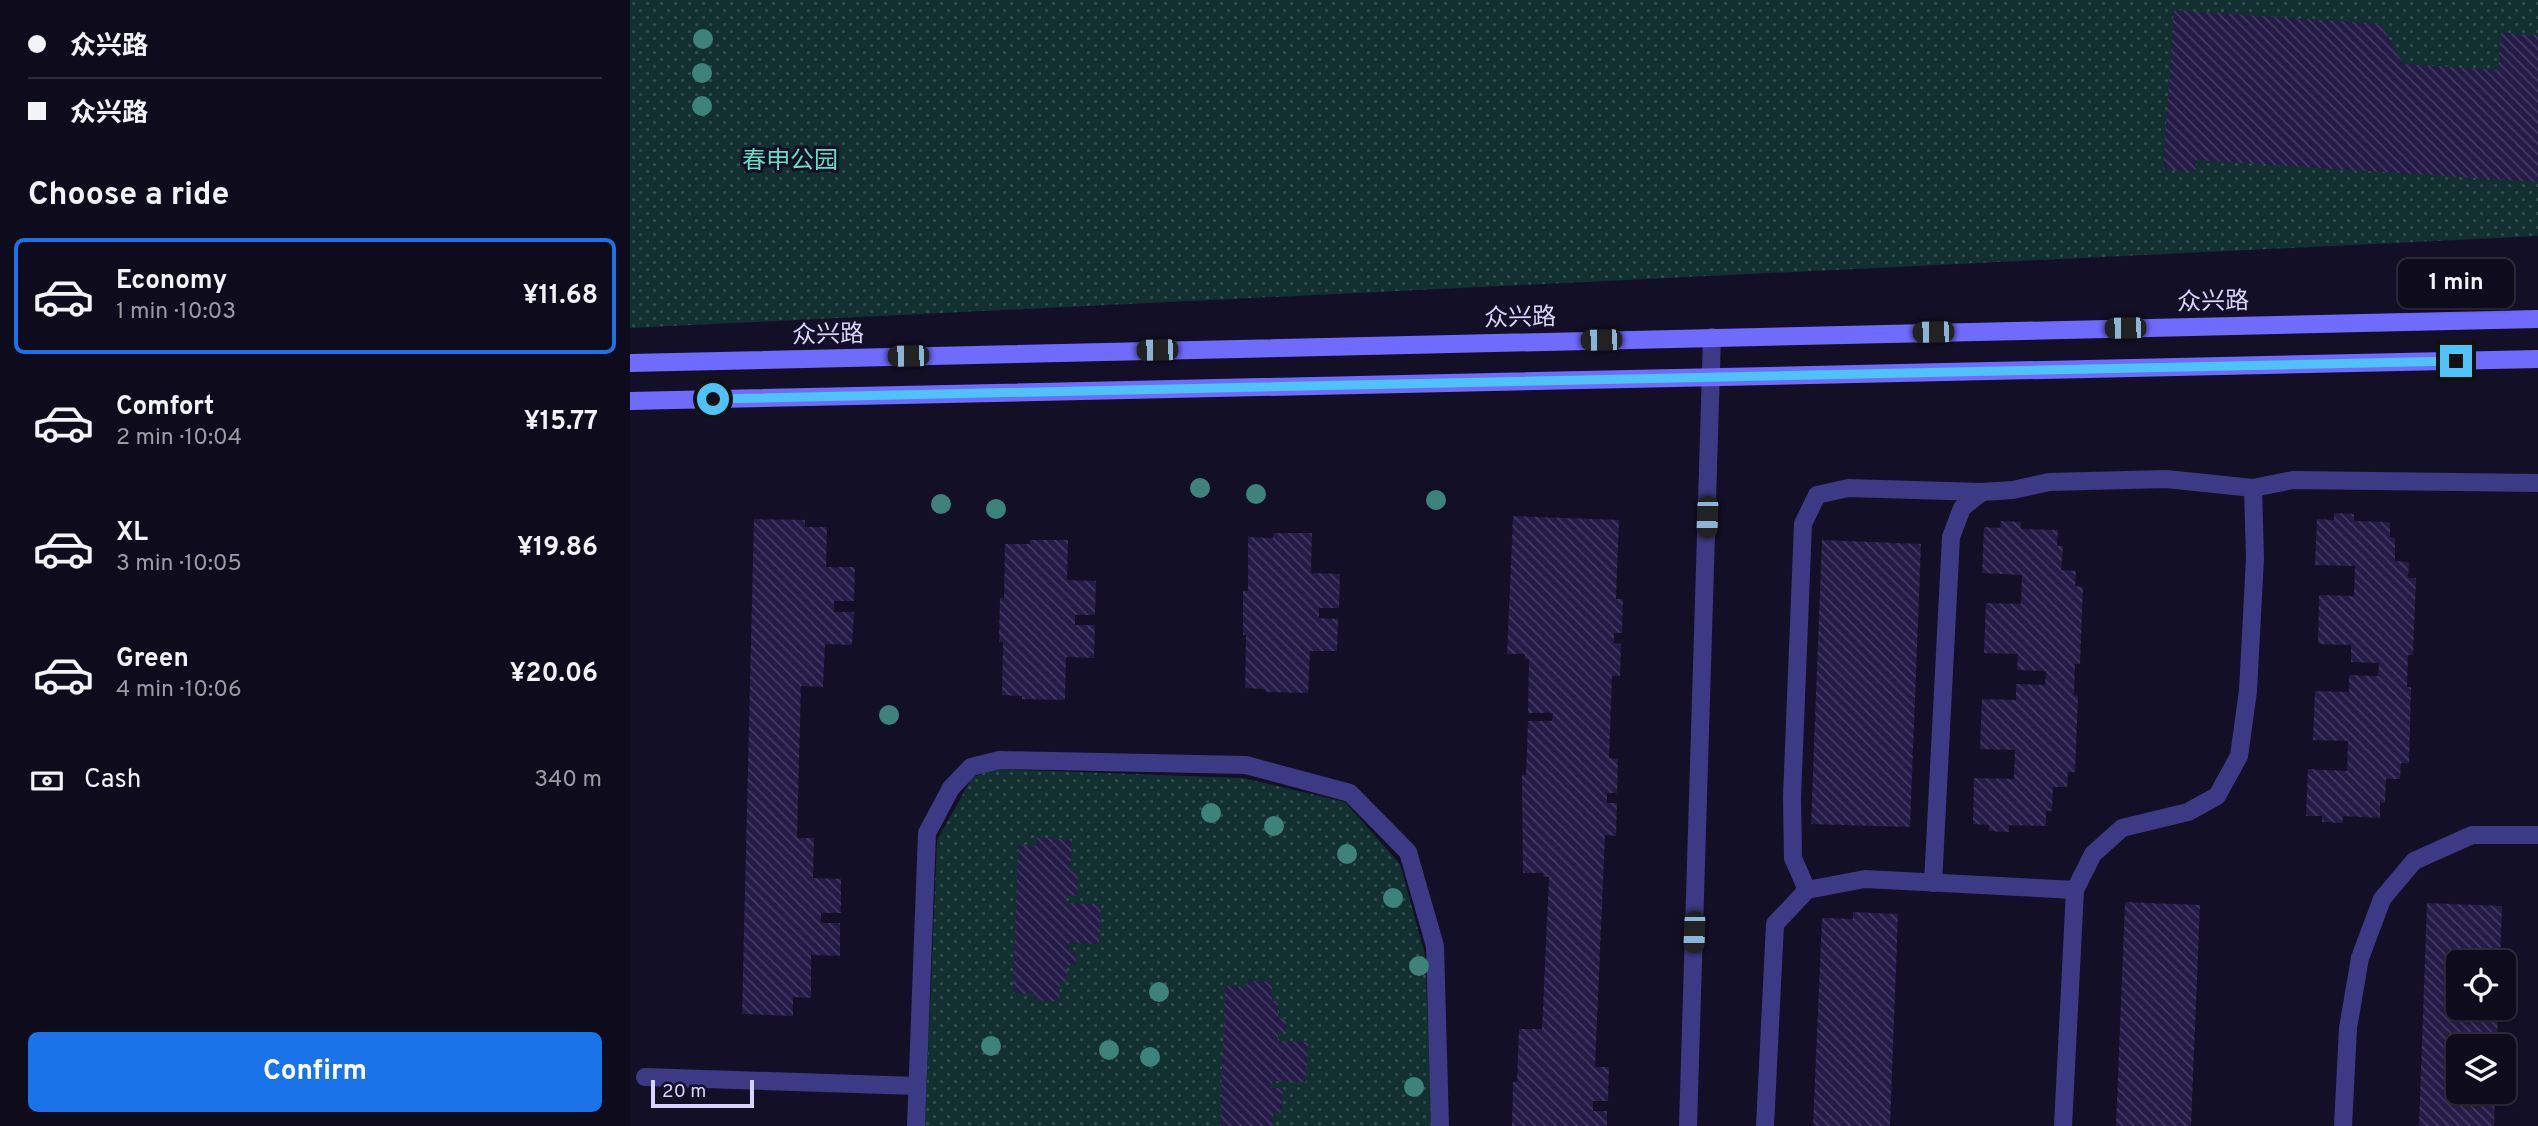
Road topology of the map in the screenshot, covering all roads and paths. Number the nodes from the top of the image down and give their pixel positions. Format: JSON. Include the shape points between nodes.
{"nodes":[{"id":1,"x":2538,"y":319,"type":"edge"},
{"id":2,"x":1712,"y":337,"type":"junction"},
{"id":3,"x":2538,"y":359,"type":"edge"},
{"id":4,"x":630,"y":363,"type":"edge"},
{"id":5,"x":1711,"y":379,"type":"junction"},
{"id":6,"x":630,"y":401,"type":"edge"},
{"id":7,"x":2538,"y":483,"type":"edge"},
{"id":8,"x":2253,"y":488,"type":"junction"},
{"id":9,"x":1982,"y":492,"type":"junction"},
{"id":10,"x":2538,"y":835,"type":"edge"},
{"id":11,"x":1933,"y":883,"type":"junction"},
{"id":12,"x":1807,"y":890,"type":"junction"},
{"id":13,"x":2075,"y":890,"type":"junction"},
{"id":14,"x":645,"y":1077,"type":"dead end"},
{"id":15,"x":918,"y":1086,"type":"junction"},
{"id":16,"x":916,"y":1126,"type":"edge"},
{"id":17,"x":1440,"y":1126,"type":"edge"},
{"id":18,"x":1688,"y":1126,"type":"edge"},
{"id":19,"x":1765,"y":1126,"type":"edge"},
{"id":20,"x":2063,"y":1126,"type":"edge"},
{"id":21,"x":2343,"y":1126,"type":"edge"}],
"edges":[{"from":1,"to":2,"type":"street","name":"众兴路"},
{"from":2,"to":4,"type":"street","name":"众兴路"},
{"from":2,"to":5,"type":"street"},
{"from":3,"to":5,"type":"street"},
{"from":5,"to":6,"type":"street"},
{"from":5,"to":18,"type":"street"},
{"from":7,"to":8,"type":"street","via":[[2293,480]]},
{"from":8,"to":9,"type":"street","via":[[2166,479],[2049,482]]},
{"from":8,"to":13,"type":"street","via":[[2253,598],[2239,757],[2217,796],[2188,812],[2122,828],[2093,854]]},
{"from":9,"to":11,"type":"street","via":[[1962,508],[1951,537]]},
{"from":9,"to":12,"type":"street","via":[[1848,488],[1817,495],[1803,524],[1792,797],[1793,858]]},
{"from":10,"to":21,"type":"street","via":[[2472,835],[2414,861],[2382,899],[2360,958],[2348,1028]]},
{"from":11,"to":12,"type":"street","via":[[1865,879]]},
{"from":11,"to":13,"type":"street"},
{"from":12,"to":19,"type":"street","via":[[1775,925]]},
{"from":13,"to":20,"type":"street"},
{"from":14,"to":15,"type":"street"},
{"from":15,"to":16,"type":"street"},
{"from":15,"to":17,"type":"street","via":[[927,833],[951,788],[971,767],[999,760],[1245,765],[1350,793],[1408,852],[1435,946]]}]}
